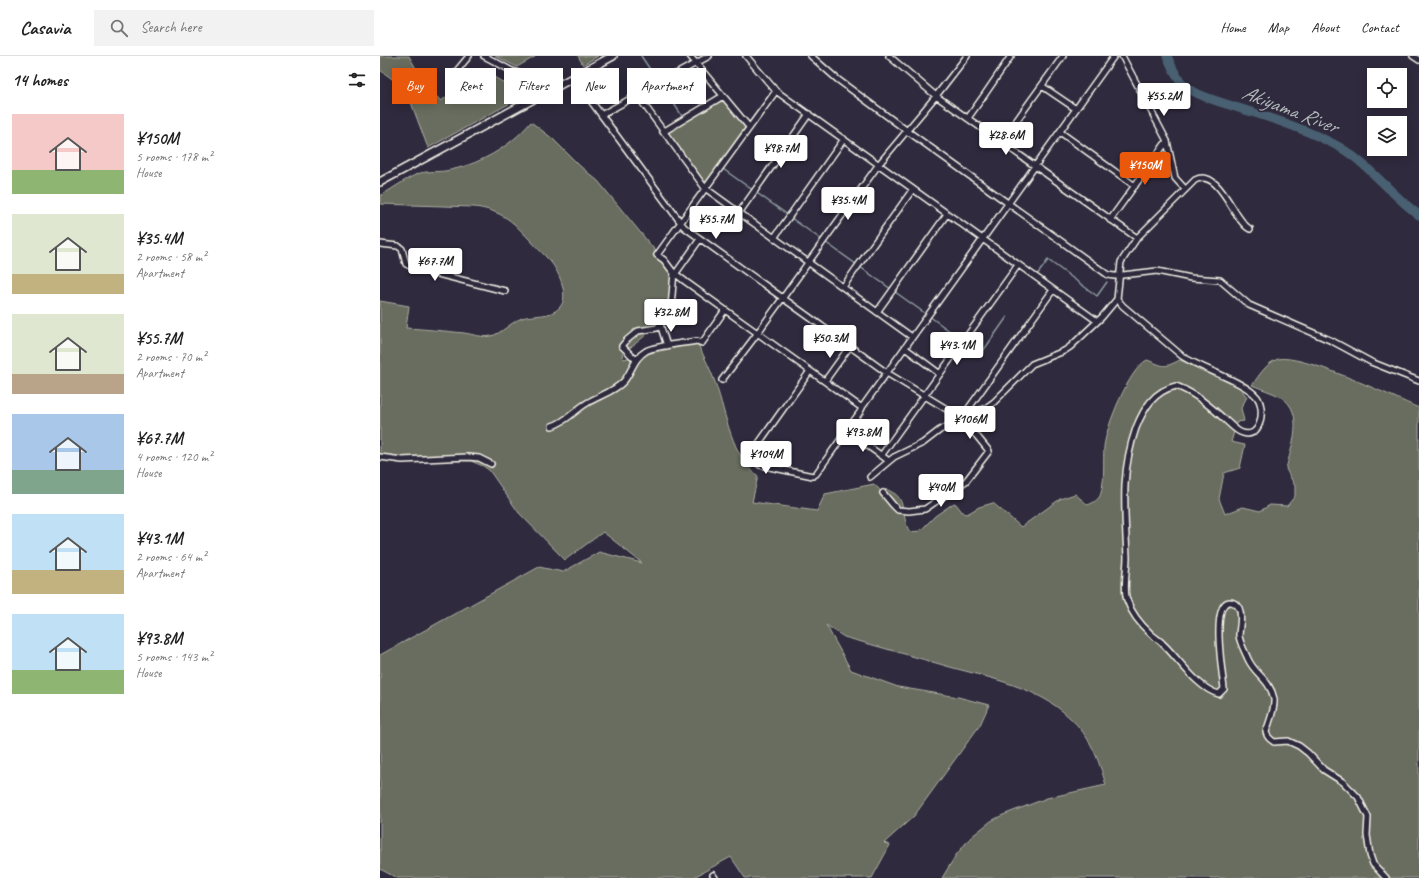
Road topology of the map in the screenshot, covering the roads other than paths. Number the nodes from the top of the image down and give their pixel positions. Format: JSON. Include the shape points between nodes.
{"nodes":[{"id":1,"x":469,"y":56,"type":"edge"},
{"id":2,"x":484,"y":56,"type":"edge"},
{"id":3,"x":613,"y":56,"type":"edge"},
{"id":4,"x":690,"y":56,"type":"edge"},
{"id":5,"x":709,"y":56,"type":"edge"},
{"id":6,"x":746,"y":56,"type":"edge"},
{"id":7,"x":811,"y":56,"type":"edge"},
{"id":8,"x":889,"y":56,"type":"edge"},
{"id":9,"x":967,"y":56,"type":"edge"},
{"id":10,"x":1011,"y":56,"type":"edge"},
{"id":11,"x":1063,"y":56,"type":"edge"},
{"id":12,"x":1114,"y":56,"type":"edge"},
{"id":13,"x":1122,"y":56,"type":"edge"},
{"id":14,"x":1413,"y":56,"type":"edge"},
{"id":15,"x":1419,"y":60,"type":"edge"},
{"id":16,"x":696,"y":63,"type":"junction"},
{"id":17,"x":459,"y":68,"type":"edge"},
{"id":18,"x":506,"y":68,"type":"edge"},
{"id":19,"x":592,"y":68,"type":"edge"},
{"id":20,"x":687,"y":68,"type":"edge"},
{"id":21,"x":1042,"y":86,"type":"junction"},
{"id":22,"x":776,"y":91,"type":"junction"},
{"id":23,"x":723,"y":96,"type":"junction"},
{"id":24,"x":936,"y":96,"type":"junction"},
{"id":25,"x":627,"y":101,"type":"edge"},
{"id":26,"x":523,"y":104,"type":"edge"},
{"id":27,"x":592,"y":104,"type":"edge"},
{"id":28,"x":643,"y":104,"type":"edge"},
{"id":29,"x":1076,"y":109,"type":"junction"},
{"id":30,"x":809,"y":114,"type":"junction"},
{"id":31,"x":601,"y":116,"type":"junction"},
{"id":32,"x":968,"y":118,"type":"junction"},
{"id":33,"x":749,"y":127,"type":"junction"},
{"id":34,"x":906,"y":130,"type":"junction"},
{"id":35,"x":663,"y":132,"type":"junction"},
{"id":36,"x":1060,"y":132,"type":"junction"},
{"id":37,"x":844,"y":139,"type":"junction"},
{"id":38,"x":1167,"y":141,"type":"junction"},
{"id":39,"x":1001,"y":142,"type":"junction"},
{"id":40,"x":879,"y":164,"type":"junction"},
{"id":41,"x":1035,"y":166,"type":"junction"},
{"id":42,"x":380,"y":182,"type":"edge"},
{"id":43,"x":1135,"y":186,"type":"junction"},
{"id":44,"x":705,"y":188,"type":"junction"},
{"id":45,"x":913,"y":189,"type":"junction"},
{"id":46,"x":1185,"y":189,"type":"junction"},
{"id":47,"x":1009,"y":203,"type":"junction"},
{"id":48,"x":739,"y":213,"type":"junction"},
{"id":49,"x":947,"y":214,"type":"junction"},
{"id":50,"x":1110,"y":220,"type":"junction"},
{"id":51,"x":680,"y":223,"type":"junction"},
{"id":52,"x":1250,"y":229,"type":"dead end"},
{"id":53,"x":774,"y":238,"type":"junction"},
{"id":54,"x":1137,"y":238,"type":"junction"},
{"id":55,"x":700,"y":239,"type":"junction"},
{"id":56,"x":983,"y":240,"type":"junction"},
{"id":57,"x":380,"y":244,"type":"edge"},
{"id":58,"x":808,"y":262,"type":"junction"},
{"id":59,"x":1018,"y":265,"type":"junction"},
{"id":60,"x":675,"y":273,"type":"junction"},
{"id":61,"x":1119,"y":275,"type":"junction"},
{"id":62,"x":843,"y":287,"type":"junction"},
{"id":63,"x":1053,"y":290,"type":"junction"},
{"id":64,"x":505,"y":291,"type":"dead end"},
{"id":65,"x":782,"y":298,"type":"junction"},
{"id":66,"x":1118,"y":299,"type":"junction"},
{"id":67,"x":726,"y":310,"type":"junction"},
{"id":68,"x":877,"y":312,"type":"junction"},
{"id":69,"x":1097,"y":321,"type":"junction"},
{"id":70,"x":660,"y":324,"type":"junction"},
{"id":71,"x":757,"y":333,"type":"junction"},
{"id":72,"x":912,"y":337,"type":"junction"},
{"id":73,"x":667,"y":346,"type":"junction"},
{"id":74,"x":850,"y":346,"type":"junction"},
{"id":75,"x":905,"y":348,"type":"junction"},
{"id":76,"x":636,"y":360,"type":"junction"},
{"id":77,"x":810,"y":371,"type":"junction"},
{"id":78,"x":886,"y":373,"type":"junction"},
{"id":79,"x":940,"y":374,"type":"junction"},
{"id":80,"x":722,"y":380,"type":"dead end"},
{"id":81,"x":825,"y":381,"type":"junction"},
{"id":82,"x":1419,"y":381,"type":"edge"},
{"id":83,"x":925,"y":396,"type":"junction"},
{"id":84,"x":862,"y":407,"type":"junction"},
{"id":85,"x":963,"y":419,"type":"junction"},
{"id":86,"x":552,"y":426,"type":"dead end"},
{"id":87,"x":847,"y":431,"type":"junction"},
{"id":88,"x":881,"y":456,"type":"junction"},
{"id":89,"x":380,"y":457,"type":"edge"},
{"id":90,"x":889,"y":461,"type":"junction"},
{"id":91,"x":491,"y":464,"type":"dead end"},
{"id":92,"x":870,"y":477,"type":"dead end"},
{"id":93,"x":883,"y":493,"type":"dead end"},
{"id":94,"x":1386,"y":878,"type":"edge"}],
"edges":[{"from":1,"to":17,"type":"street"},
{"from":2,"to":18,"type":"street"},
{"from":3,"to":19,"type":"main road"},
{"from":4,"to":16,"type":"street"},
{"from":5,"to":16,"type":"street"},
{"from":6,"to":22,"type":"street"},
{"from":7,"to":34,"type":"street","via":[[837,79]]},
{"from":8,"to":24,"type":"street"},
{"from":9,"to":24,"type":"street"},
{"from":10,"to":32,"type":"street"},
{"from":11,"to":21,"type":"street"},
{"from":12,"to":29,"type":"street"},
{"from":13,"to":38,"type":"street"},
{"from":14,"to":15,"type":"street"},
{"from":16,"to":20,"type":"street"},
{"from":16,"to":23,"type":"street"},
{"from":21,"to":29,"type":"street"},
{"from":21,"to":39,"type":"street"},
{"from":22,"to":30,"type":"street"},
{"from":22,"to":33,"type":"street"},
{"from":23,"to":33,"type":"street"},
{"from":23,"to":35,"type":"street"},
{"from":24,"to":32,"type":"street"},
{"from":24,"to":34,"type":"street"},
{"from":25,"to":31,"type":"street"},
{"from":26,"to":42,"type":"main road"},
{"from":27,"to":31,"type":"street"},
{"from":28,"to":35,"type":"street"},
{"from":29,"to":36,"type":"street"},
{"from":30,"to":37,"type":"street"},
{"from":30,"to":48,"type":"street"},
{"from":31,"to":51,"type":"street"},
{"from":32,"to":39,"type":"street"},
{"from":33,"to":44,"type":"street"},
{"from":34,"to":40,"type":"street"},
{"from":34,"to":47,"type":"street"},
{"from":35,"to":44,"type":"street"},
{"from":36,"to":41,"type":"street"},
{"from":36,"to":43,"type":"street"},
{"from":37,"to":40,"type":"street"},
{"from":37,"to":53,"type":"street"},
{"from":38,"to":43,"type":"street"},
{"from":38,"to":46,"type":"street","via":[[1175,178]]},
{"from":39,"to":41,"type":"street"},
{"from":40,"to":45,"type":"street"},
{"from":40,"to":58,"type":"street"},
{"from":41,"to":47,"type":"street"},
{"from":41,"to":50,"type":"street"},
{"from":43,"to":50,"type":"street"},
{"from":44,"to":48,"type":"street"},
{"from":44,"to":51,"type":"street"},
{"from":45,"to":49,"type":"street"},
{"from":45,"to":62,"type":"street"},
{"from":46,"to":52,"type":"street","via":[[1198,179],[1210,180],[1226,196],[1239,218]]},
{"from":46,"to":54,"type":"street"},
{"from":47,"to":56,"type":"street"},
{"from":47,"to":61,"type":"street","via":[[1108,275]]},
{"from":48,"to":53,"type":"street"},
{"from":49,"to":56,"type":"street"},
{"from":49,"to":68,"type":"street"},
{"from":50,"to":54,"type":"street"},
{"from":51,"to":55,"type":"street"},
{"from":51,"to":60,"type":"street","via":[[657,255]]},
{"from":53,"to":58,"type":"street"},
{"from":54,"to":61,"type":"street","via":[[1121,262]]},
{"from":55,"to":60,"type":"street"},
{"from":55,"to":65,"type":"street"},
{"from":56,"to":59,"type":"street"},
{"from":56,"to":72,"type":"street"},
{"from":57,"to":64,"type":"street","via":[[398,246],[402,249],[406,264],[414,268]]},
{"from":58,"to":62,"type":"street"},
{"from":58,"to":65,"type":"street"},
{"from":59,"to":63,"type":"street"},
{"from":59,"to":79,"type":"street"},
{"from":60,"to":67,"type":"street"},
{"from":60,"to":70,"type":"street","via":[[671,307]]},
{"from":61,"to":66,"type":"street"},
{"from":61,"to":82,"type":"street","via":[[1157,270],[1191,278],[1220,280],[1249,305],[1332,341],[1371,362]]},
{"from":62,"to":68,"type":"street"},
{"from":63,"to":69,"type":"street"},
{"from":63,"to":85,"type":"street"},
{"from":65,"to":71,"type":"street"},
{"from":65,"to":74,"type":"street"},
{"from":66,"to":69,"type":"street"},
{"from":66,"to":94,"type":"street","via":[[1190,362],[1252,392],[1258,399],[1261,412],[1256,431],[1245,434],[1191,393],[1176,386],[1150,401],[1139,420],[1127,458],[1124,480],[1126,599],[1146,629],[1163,643],[1189,673],[1210,691],[1219,694],[1224,689],[1219,618],[1225,603],[1235,603],[1238,606],[1241,616],[1239,637],[1251,666],[1268,684],[1274,699],[1267,735],[1274,742],[1288,741],[1298,746],[1324,770],[1344,782],[1358,797],[1368,817],[1367,835],[1373,864]]},
{"from":67,"to":71,"type":"street"},
{"from":67,"to":73,"type":"street","via":[[702,343],[697,341]]},
{"from":68,"to":72,"type":"street"},
{"from":69,"to":85,"type":"street","via":[[1064,351],[1032,364],[994,402]]},
{"from":70,"to":73,"type":"street"},
{"from":70,"to":76,"type":"street","via":[[656,328],[638,331],[622,346]]},
{"from":71,"to":77,"type":"street"},
{"from":71,"to":80,"type":"street"},
{"from":72,"to":75,"type":"street"},
{"from":73,"to":76,"type":"street","via":[[646,351]]},
{"from":74,"to":78,"type":"street"},
{"from":74,"to":81,"type":"street"},
{"from":75,"to":78,"type":"street"},
{"from":75,"to":79,"type":"street"},
{"from":76,"to":86,"type":"street","via":[[624,380],[608,394],[587,403]]},
{"from":77,"to":81,"type":"street"},
{"from":77,"to":87,"type":"street","via":[[749,457],[760,465],[813,476]]},
{"from":78,"to":83,"type":"street"},
{"from":78,"to":84,"type":"street"},
{"from":79,"to":83,"type":"street"},
{"from":81,"to":84,"type":"street"},
{"from":83,"to":85,"type":"street"},
{"from":83,"to":88,"type":"street"},
{"from":84,"to":87,"type":"street"},
{"from":85,"to":90,"type":"street"},
{"from":85,"to":93,"type":"street","via":[[989,451],[966,481],[925,509],[898,510]]},
{"from":87,"to":88,"type":"street"},
{"from":88,"to":90,"type":"street"},
{"from":89,"to":91,"type":"street","via":[[402,460],[468,456]]},
{"from":90,"to":92,"type":"street"}]}
